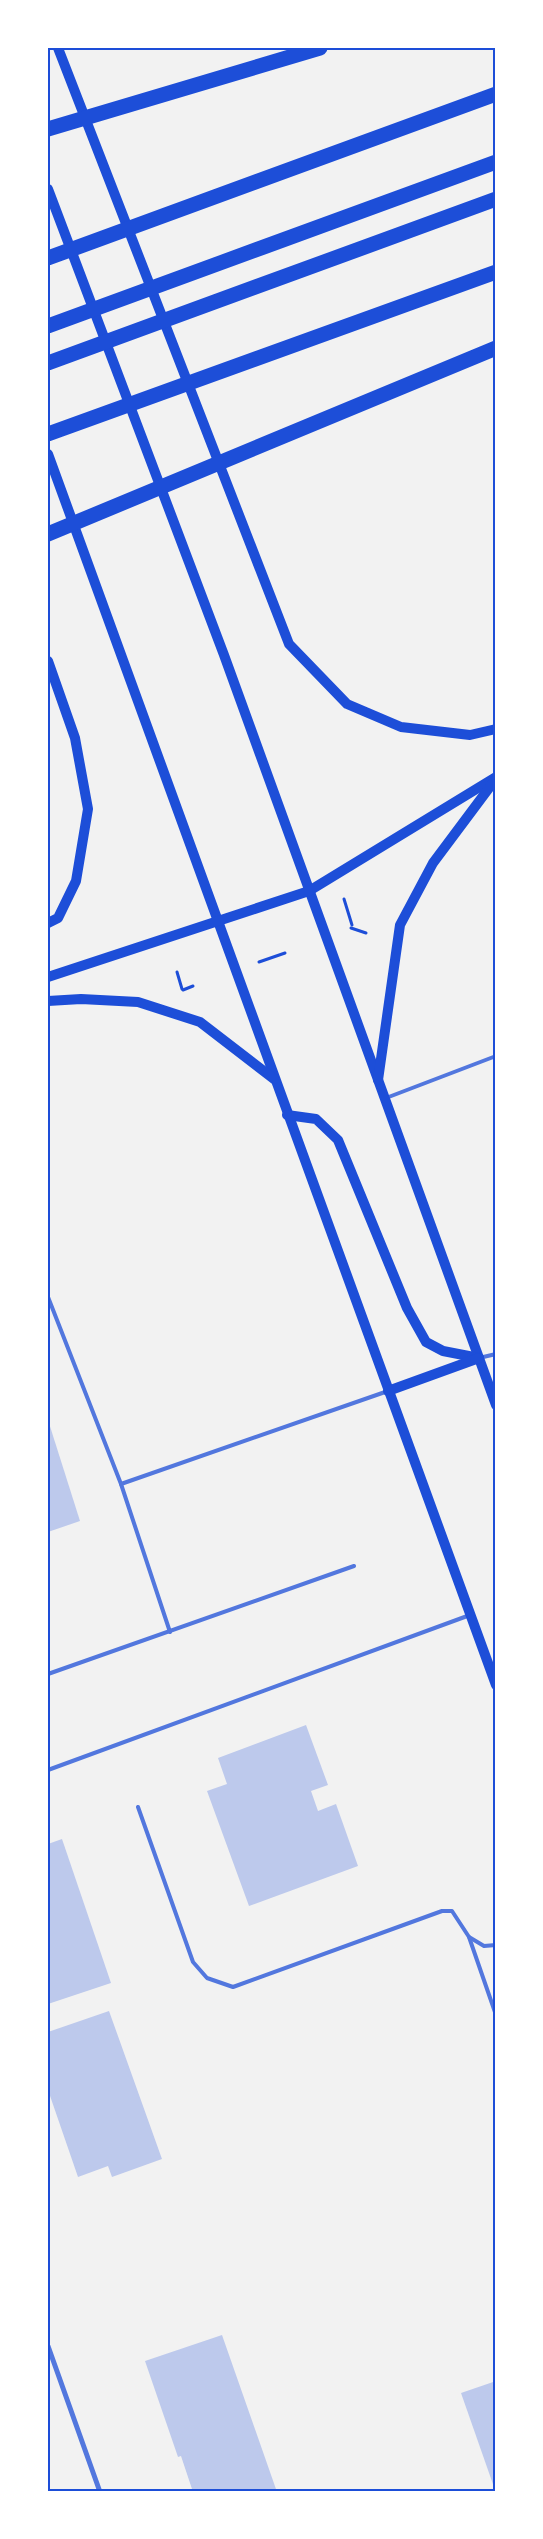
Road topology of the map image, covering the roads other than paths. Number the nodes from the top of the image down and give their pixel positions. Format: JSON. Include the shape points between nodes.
{"nodes":[{"id":1,"x":58,"y":48,"type":"edge"},
{"id":2,"x":320,"y":48,"type":"edge"},
{"id":3,"x":496,"y":94,"type":"edge"},
{"id":4,"x":48,"y":129,"type":"edge"},
{"id":5,"x":496,"y":162,"type":"edge"},
{"id":6,"x":48,"y":189,"type":"edge"},
{"id":7,"x":496,"y":200,"type":"edge"},
{"id":8,"x":48,"y":258,"type":"edge"},
{"id":9,"x":496,"y":272,"type":"edge"},
{"id":10,"x":48,"y":326,"type":"edge"},
{"id":11,"x":496,"y":348,"type":"edge"},
{"id":12,"x":48,"y":363,"type":"edge"},
{"id":13,"x":48,"y":434,"type":"edge"},
{"id":14,"x":48,"y":454,"type":"edge"},
{"id":15,"x":48,"y":534,"type":"edge"},
{"id":16,"x":48,"y":661,"type":"edge"},
{"id":17,"x":496,"y":729,"type":"edge"},
{"id":18,"x":496,"y":778,"type":"edge"},
{"id":19,"x":308,"y":891,"type":"junction"},
{"id":20,"x":216,"y":922,"type":"junction"},
{"id":21,"x":48,"y":924,"type":"edge"},
{"id":22,"x":48,"y":977,"type":"edge"},
{"id":23,"x":48,"y":1001,"type":"edge"},
{"id":24,"x":496,"y":1056,"type":"edge"},
{"id":25,"x":274,"y":1080,"type":"junction"},
{"id":26,"x":377,"y":1083,"type":"junction"},
{"id":27,"x":383,"y":1099,"type":"junction"},
{"id":28,"x":287,"y":1115,"type":"junction"},
{"id":29,"x":48,"y":1297,"type":"edge"},
{"id":30,"x":496,"y":1354,"type":"edge"},
{"id":31,"x":479,"y":1358,"type":"junction"},
{"id":32,"x":388,"y":1391,"type":"junction"},
{"id":33,"x":496,"y":1405,"type":"edge"},
{"id":34,"x":121,"y":1484,"type":"junction"},
{"id":35,"x":354,"y":1566,"type":"dead end"},
{"id":36,"x":470,"y":1615,"type":"junction"},
{"id":37,"x":170,"y":1632,"type":"junction"},
{"id":38,"x":48,"y":1674,"type":"edge"},
{"id":39,"x":494,"y":1681,"type":"edge"},
{"id":40,"x":48,"y":1770,"type":"edge"},
{"id":41,"x":138,"y":1807,"type":"dead end"},
{"id":42,"x":469,"y":1937,"type":"junction"},
{"id":43,"x":496,"y":1945,"type":"edge"},
{"id":44,"x":496,"y":2015,"type":"edge"},
{"id":45,"x":48,"y":2346,"type":"edge"},
{"id":46,"x":100,"y":2492,"type":"edge"}],
"edges":[{"from":1,"to":17,"type":"main road","via":[[289,644],[347,704],[400,727],[470,735]]},
{"from":2,"to":4,"type":"highway"},
{"from":3,"to":8,"type":"highway"},
{"from":5,"to":10,"type":"highway"},
{"from":6,"to":19,"type":"main road","via":[[224,655]]},
{"from":7,"to":12,"type":"highway"},
{"from":9,"to":13,"type":"highway"},
{"from":11,"to":15,"type":"highway"},
{"from":14,"to":20,"type":"main road"},
{"from":16,"to":21,"type":"main road","via":[[75,738],[88,809],[76,881],[58,918]]},
{"from":18,"to":19,"type":"main road"},
{"from":18,"to":26,"type":"main road","via":[[433,863],[400,925]]},
{"from":19,"to":20,"type":"main road"},
{"from":19,"to":26,"type":"main road"},
{"from":20,"to":22,"type":"main road"},
{"from":20,"to":25,"type":"main road"},
{"from":23,"to":25,"type":"main road","via":[[138,1002],[200,1022]]},
{"from":24,"to":27,"type":"lane"},
{"from":25,"to":28,"type":"main road"},
{"from":26,"to":27,"type":"main road"},
{"from":27,"to":31,"type":"main road"},
{"from":28,"to":31,"type":"main road","via":[[316,1119],[338,1140],[406,1308],[426,1342],[443,1351]]},
{"from":28,"to":32,"type":"main road"},
{"from":29,"to":34,"type":"lane"},
{"from":30,"to":31,"type":"lane"},
{"from":31,"to":32,"type":"main road"},
{"from":31,"to":33,"type":"main road"},
{"from":32,"to":34,"type":"lane"},
{"from":32,"to":36,"type":"main road"},
{"from":34,"to":37,"type":"lane"},
{"from":35,"to":37,"type":"lane"},
{"from":36,"to":39,"type":"main road"},
{"from":36,"to":40,"type":"lane"},
{"from":37,"to":38,"type":"lane"},
{"from":41,"to":42,"type":"lane","via":[[192,1962],[207,1978],[232,1987],[442,1911],[452,1912]]},
{"from":42,"to":43,"type":"lane","via":[[484,1946]]},
{"from":42,"to":44,"type":"lane"},
{"from":45,"to":46,"type":"street"}]}
